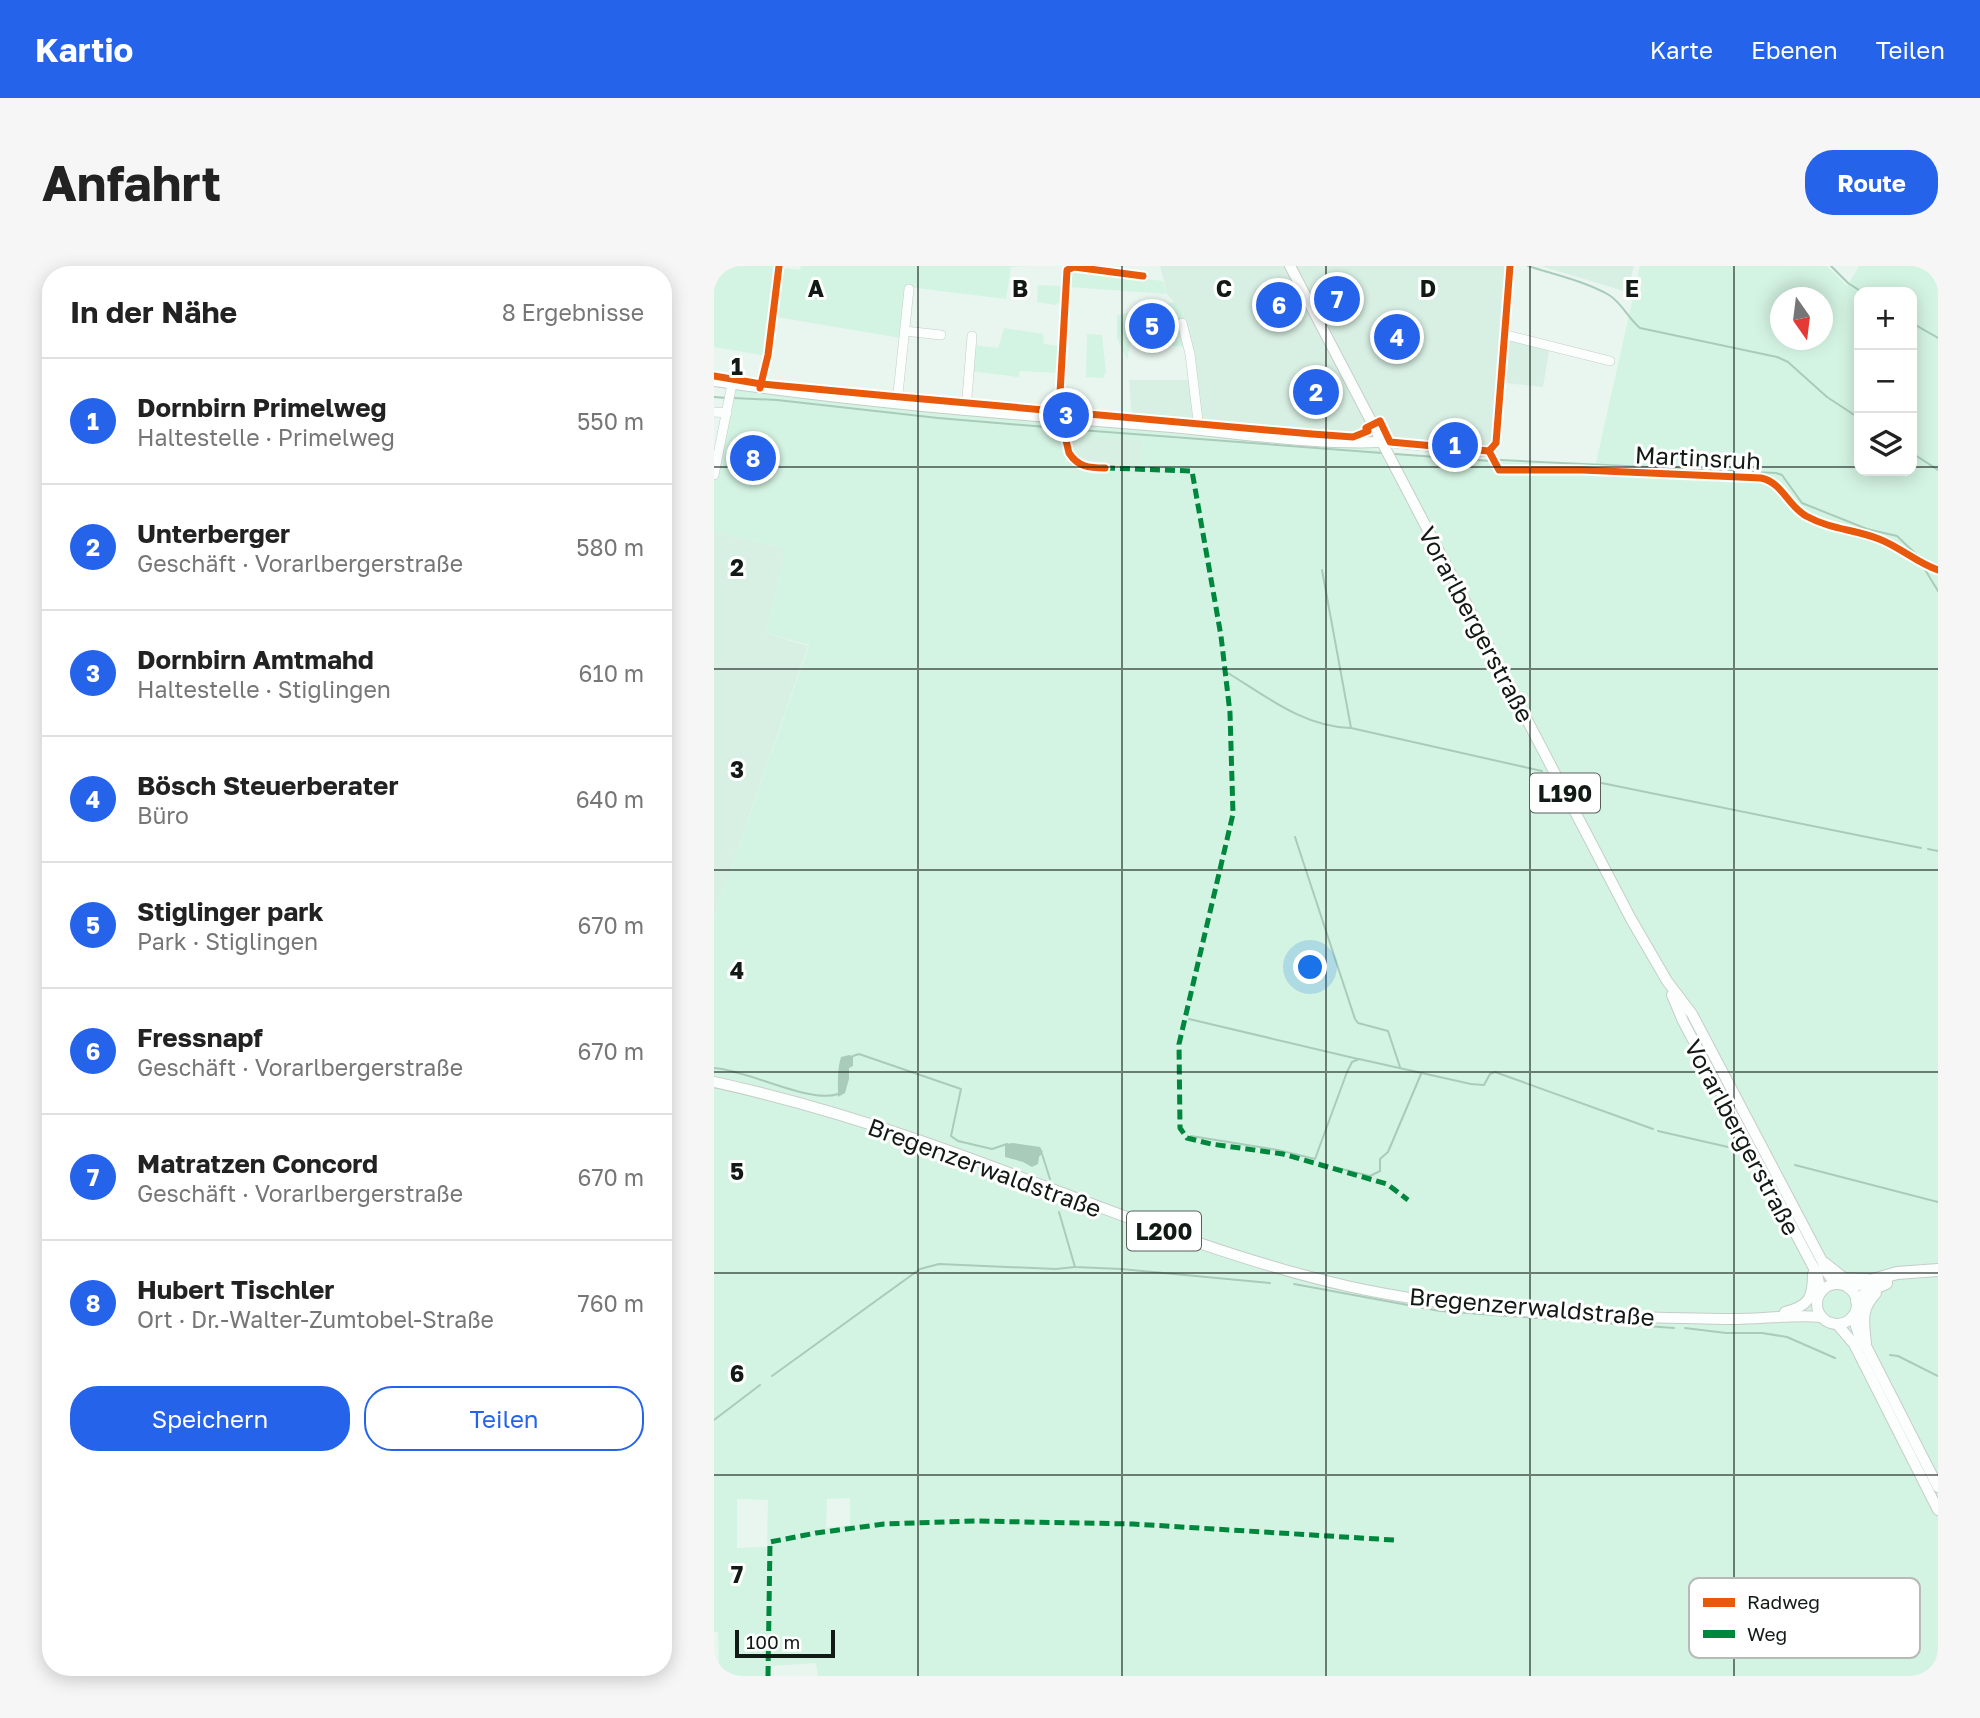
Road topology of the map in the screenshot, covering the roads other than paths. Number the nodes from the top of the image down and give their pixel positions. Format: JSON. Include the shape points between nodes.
{"nodes":[{"id":1,"x":779,"y":266,"type":"edge"},
{"id":2,"x":1290,"y":266,"type":"edge"},
{"id":3,"x":1510,"y":266,"type":"edge"},
{"id":4,"x":1143,"y":276,"type":"dead end"},
{"id":5,"x":909,"y":289,"type":"dead end"},
{"id":6,"x":1182,"y":323,"type":"dead end"},
{"id":7,"x":905,"y":331,"type":"junction"},
{"id":8,"x":941,"y":335,"type":"dead end"},
{"id":9,"x":1506,"y":335,"type":"junction"},
{"id":10,"x":972,"y":336,"type":"dead end"},
{"id":11,"x":1610,"y":361,"type":"dead end"},
{"id":12,"x":714,"y":381,"type":"edge"},
{"id":13,"x":760,"y":388,"type":"junction"},
{"id":14,"x":731,"y":393,"type":"junction"},
{"id":15,"x":897,"y":402,"type":"junction"},
{"id":16,"x":966,"y":410,"type":"junction"},
{"id":17,"x":714,"y":412,"type":"edge"},
{"id":18,"x":727,"y":414,"type":"junction"},
{"id":19,"x":1063,"y":425,"type":"junction"},
{"id":20,"x":1199,"y":429,"type":"junction"},
{"id":21,"x":1383,"y":444,"type":"junction"},
{"id":22,"x":1490,"y":454,"type":"junction"},
{"id":23,"x":1105,"y":468,"type":"dead end"},
{"id":24,"x":714,"y":475,"type":"edge"},
{"id":25,"x":1938,"y":570,"type":"edge"},
{"id":26,"x":1667,"y":981,"type":"junction"},
{"id":27,"x":714,"y":1082,"type":"edge"},
{"id":28,"x":1822,"y":1261,"type":"junction"},
{"id":29,"x":1938,"y":1270,"type":"edge"},
{"id":30,"x":1814,"y":1271,"type":"junction"},
{"id":31,"x":1938,"y":1277,"type":"edge"},
{"id":32,"x":1873,"y":1279,"type":"junction"},
{"id":33,"x":1889,"y":1281,"type":"junction"},
{"id":34,"x":1835,"y":1283,"type":"junction"},
{"id":35,"x":1849,"y":1287,"type":"junction"},
{"id":36,"x":1819,"y":1296,"type":"junction"},
{"id":37,"x":1857,"y":1301,"type":"junction"},
{"id":38,"x":1795,"y":1315,"type":"junction"},
{"id":39,"x":1853,"y":1316,"type":"junction"},
{"id":40,"x":1821,"y":1317,"type":"junction"},
{"id":41,"x":1771,"y":1318,"type":"junction"},
{"id":42,"x":1837,"y":1324,"type":"junction"},
{"id":43,"x":1860,"y":1348,"type":"junction"},
{"id":44,"x":1874,"y":1386,"type":"junction"},
{"id":45,"x":1898,"y":1408,"type":"junction"},
{"id":46,"x":1938,"y":1487,"type":"edge"},
{"id":47,"x":1938,"y":1510,"type":"edge"}],
"edges":[{"from":1,"to":13,"type":"street"},
{"from":2,"to":21,"type":"main road","name":"Vorarlbergerstraße","number":"L190"},
{"from":3,"to":9,"type":"street"},
{"from":4,"to":19,"type":"street","via":[[1074,267],[1067,270],[1059,411]]},
{"from":5,"to":7,"type":"street"},
{"from":6,"to":20,"type":"street","via":[[1191,354]]},
{"from":7,"to":8,"type":"street"},
{"from":7,"to":15,"type":"street"},
{"from":9,"to":11,"type":"street"},
{"from":9,"to":22,"type":"street","via":[[1496,443]]},
{"from":10,"to":16,"type":"street"},
{"from":12,"to":14,"type":"main road"},
{"from":13,"to":14,"type":"main road"},
{"from":13,"to":15,"type":"main road"},
{"from":14,"to":18,"type":"street"},
{"from":15,"to":16,"type":"main road"},
{"from":16,"to":19,"type":"main road"},
{"from":17,"to":18,"type":"street"},
{"from":18,"to":24,"type":"street"},
{"from":19,"to":20,"type":"main road"},
{"from":19,"to":23,"type":"street","via":[[1069,453],[1077,463]]},
{"from":20,"to":21,"type":"main road"},
{"from":21,"to":22,"type":"street"},
{"from":21,"to":26,"type":"main road","name":"Vorarlbergerstraße","number":"L190"},
{"from":22,"to":25,"type":"street","name":"Martinsruh","via":[[1499,470],[1761,478],[1777,485],[1804,514],[1832,528],[1879,539]]},
{"from":26,"to":28,"type":"main road","name":"Vorarlbergerstraße","number":"L190","via":[[1692,1014]]},
{"from":26,"to":30,"type":"main road","name":"Vorarlbergerstraße","number":"L190","via":[[1683,1021]]},
{"from":27,"to":41,"type":"main road","name":"Bregenzerwaldstraße","number":"L200","via":[[861,1121],[1222,1252],[1349,1286],[1480,1307],[1726,1320]]},
{"from":28,"to":32,"type":"main road","via":[[1844,1278]]},
{"from":28,"to":34,"type":"main road","name":"Vorarlbergerstraße","number":"L190"},
{"from":29,"to":32,"type":"highway"},
{"from":30,"to":36,"type":"main road","name":"Vorarlbergerstraße","number":"L190"},
{"from":30,"to":41,"type":"main road","via":[[1806,1302]]},
{"from":31,"to":33,"type":"highway"},
{"from":32,"to":35,"type":"highway"},
{"from":33,"to":37,"type":"highway"},
{"from":33,"to":43,"type":"highway","via":[[1863,1308]]},
{"from":34,"to":35,"type":"main road"},
{"from":34,"to":36,"type":"main road"},
{"from":35,"to":37,"type":"main road"},
{"from":36,"to":38,"type":"main road","name":"Bregenzerwaldstraße","number":"L200","via":[[1810,1308]]},
{"from":36,"to":40,"type":"main road","name":"Vorarlbergerstraße","number":"L190"},
{"from":37,"to":39,"type":"main road"},
{"from":38,"to":40,"type":"main road","name":"Bregenzerwaldstraße","number":"L200"},
{"from":38,"to":41,"type":"main road","name":"Bregenzerwaldstraße","number":"L200"},
{"from":39,"to":42,"type":"main road"},
{"from":39,"to":43,"type":"main road"},
{"from":40,"to":42,"type":"main road"},
{"from":41,"to":43,"type":"main road","via":[[1817,1323]]},
{"from":42,"to":43,"type":"main road"},
{"from":43,"to":44,"type":"main road"},
{"from":43,"to":45,"type":"main road"},
{"from":44,"to":45,"type":"main road"},
{"from":44,"to":47,"type":"main road"},
{"from":45,"to":46,"type":"main road"}]}
